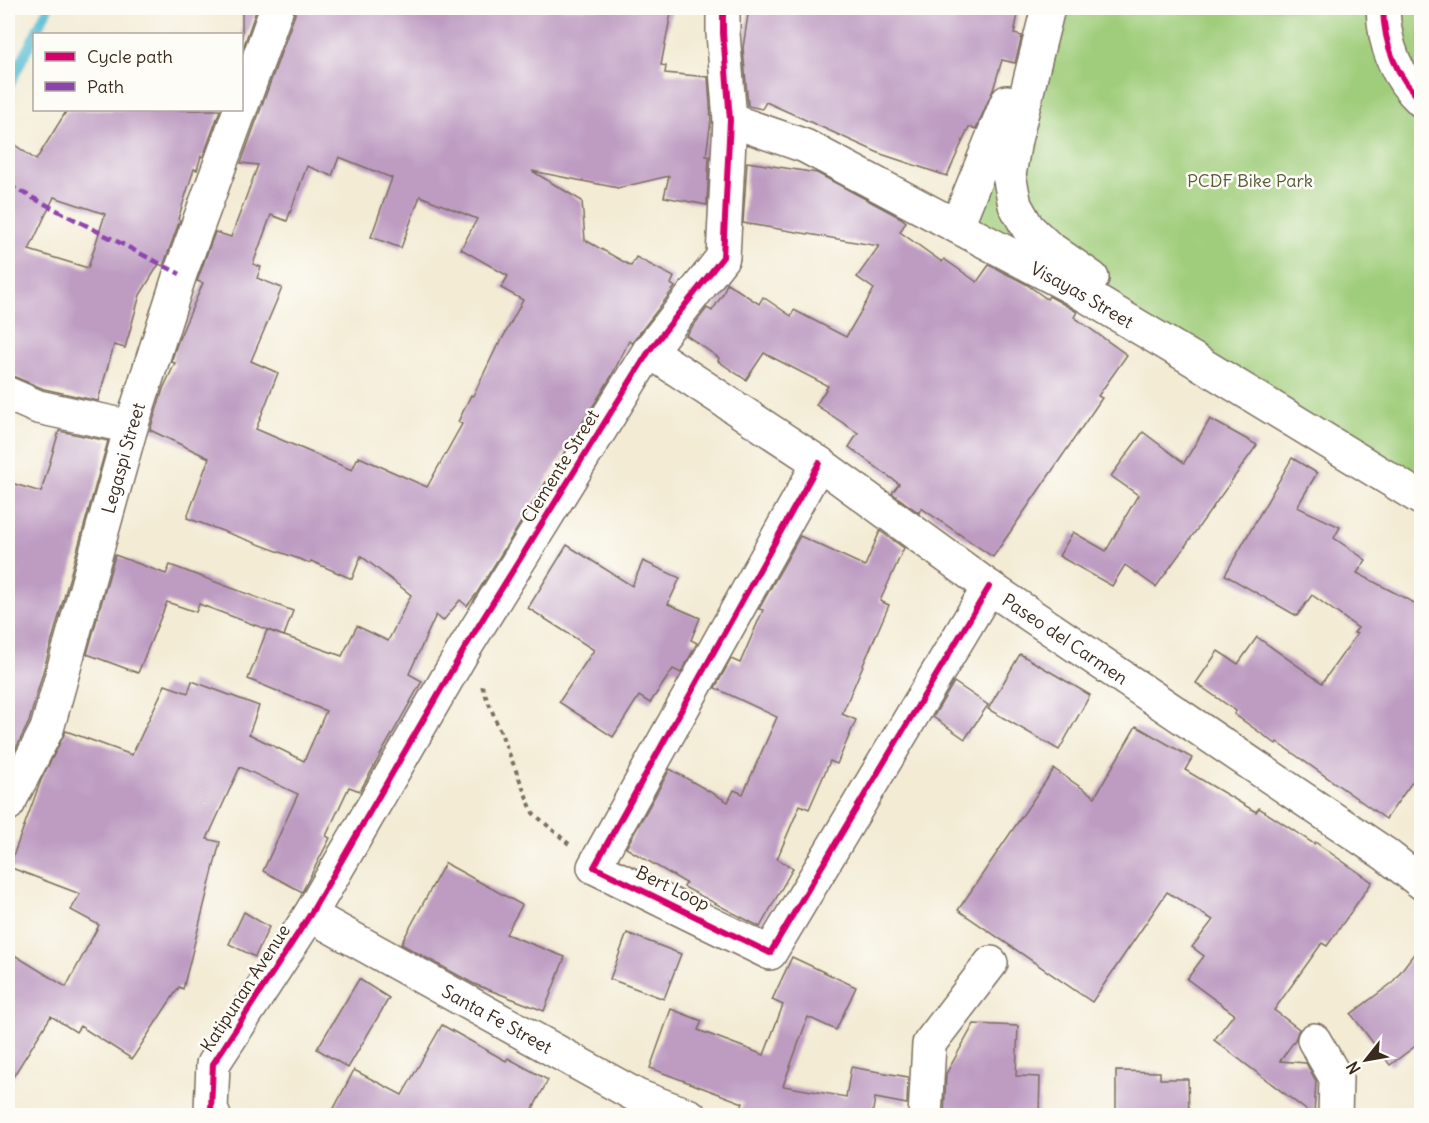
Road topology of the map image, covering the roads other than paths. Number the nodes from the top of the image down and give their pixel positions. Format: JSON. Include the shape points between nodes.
{"nodes":[{"id":1,"x":277,"y":8,"type":"edge"},
{"id":2,"x":723,"y":8,"type":"edge"},
{"id":3,"x":1026,"y":8,"type":"edge"},
{"id":4,"x":1048,"y":8,"type":"edge"},
{"id":5,"x":1383,"y":8,"type":"edge"},
{"id":6,"x":1422,"y":100,"type":"edge"},
{"id":7,"x":243,"y":102,"type":"edge"},
{"id":8,"x":240,"y":111,"type":"edge"},
{"id":9,"x":730,"y":120,"type":"junction"},
{"id":10,"x":957,"y":225,"type":"junction"},
{"id":11,"x":649,"y":351,"type":"junction"},
{"id":12,"x":8,"y":394,"type":"edge"},
{"id":13,"x":131,"y":427,"type":"junction"},
{"id":14,"x":819,"y":463,"type":"junction"},
{"id":15,"x":1422,"y":475,"type":"edge"},
{"id":16,"x":1422,"y":499,"type":"edge"},
{"id":17,"x":988,"y":587,"type":"junction"},
{"id":18,"x":8,"y":804,"type":"edge"},
{"id":19,"x":1422,"y":883,"type":"edge"},
{"id":20,"x":310,"y":915,"type":"junction"},
{"id":21,"x":991,"y":963,"type":"dead end"},
{"id":22,"x":1314,"y":1041,"type":"dead end"},
{"id":23,"x":214,"y":1116,"type":"edge"},
{"id":24,"x":690,"y":1116,"type":"edge"},
{"id":25,"x":925,"y":1116,"type":"edge"},
{"id":26,"x":1335,"y":1116,"type":"edge"}],
"edges":[{"from":1,"to":7,"type":"street"},
{"from":2,"to":9,"type":"street","name":"Clemente Street"},
{"from":3,"to":10,"type":"street","via":[[1024,36],[1007,104]]},
{"from":4,"to":15,"type":"street","via":[[1009,175],[1016,205],[1028,228],[1084,273]]},
{"from":5,"to":6,"type":"street","via":[[1383,29],[1394,65]]},
{"from":8,"to":13,"type":"street","name":"Legaspi Street","via":[[180,274]]},
{"from":9,"to":10,"type":"street","name":"Visayas Street","via":[[805,146]]},
{"from":9,"to":11,"type":"street","name":"Clemente Street","via":[[723,257]]},
{"from":10,"to":16,"type":"street","name":"Visayas Street","via":[[1106,307]]},
{"from":11,"to":14,"type":"street","name":"Paseo del Carmen"},
{"from":11,"to":20,"type":"street","name":"Clemente Street","via":[[466,646]]},
{"from":12,"to":13,"type":"street","via":[[38,407]]},
{"from":13,"to":18,"type":"street","name":"Legaspi Street","via":[[47,729]]},
{"from":14,"to":17,"type":"street","name":"Paseo del Carmen"},
{"from":14,"to":17,"type":"street","name":"Bert Loop","via":[[594,867],[770,953]]},
{"from":17,"to":19,"type":"street","name":"Paseo del Carmen","via":[[1385,854]]},
{"from":20,"to":23,"type":"street","name":"Katipunan Avenue","via":[[213,1064]]},
{"from":20,"to":24,"type":"street","name":"Santa Fe Street","via":[[637,1096]]},
{"from":21,"to":25,"type":"street","via":[[929,1044]]},
{"from":22,"to":26,"type":"street","via":[[1336,1078]]}]}
